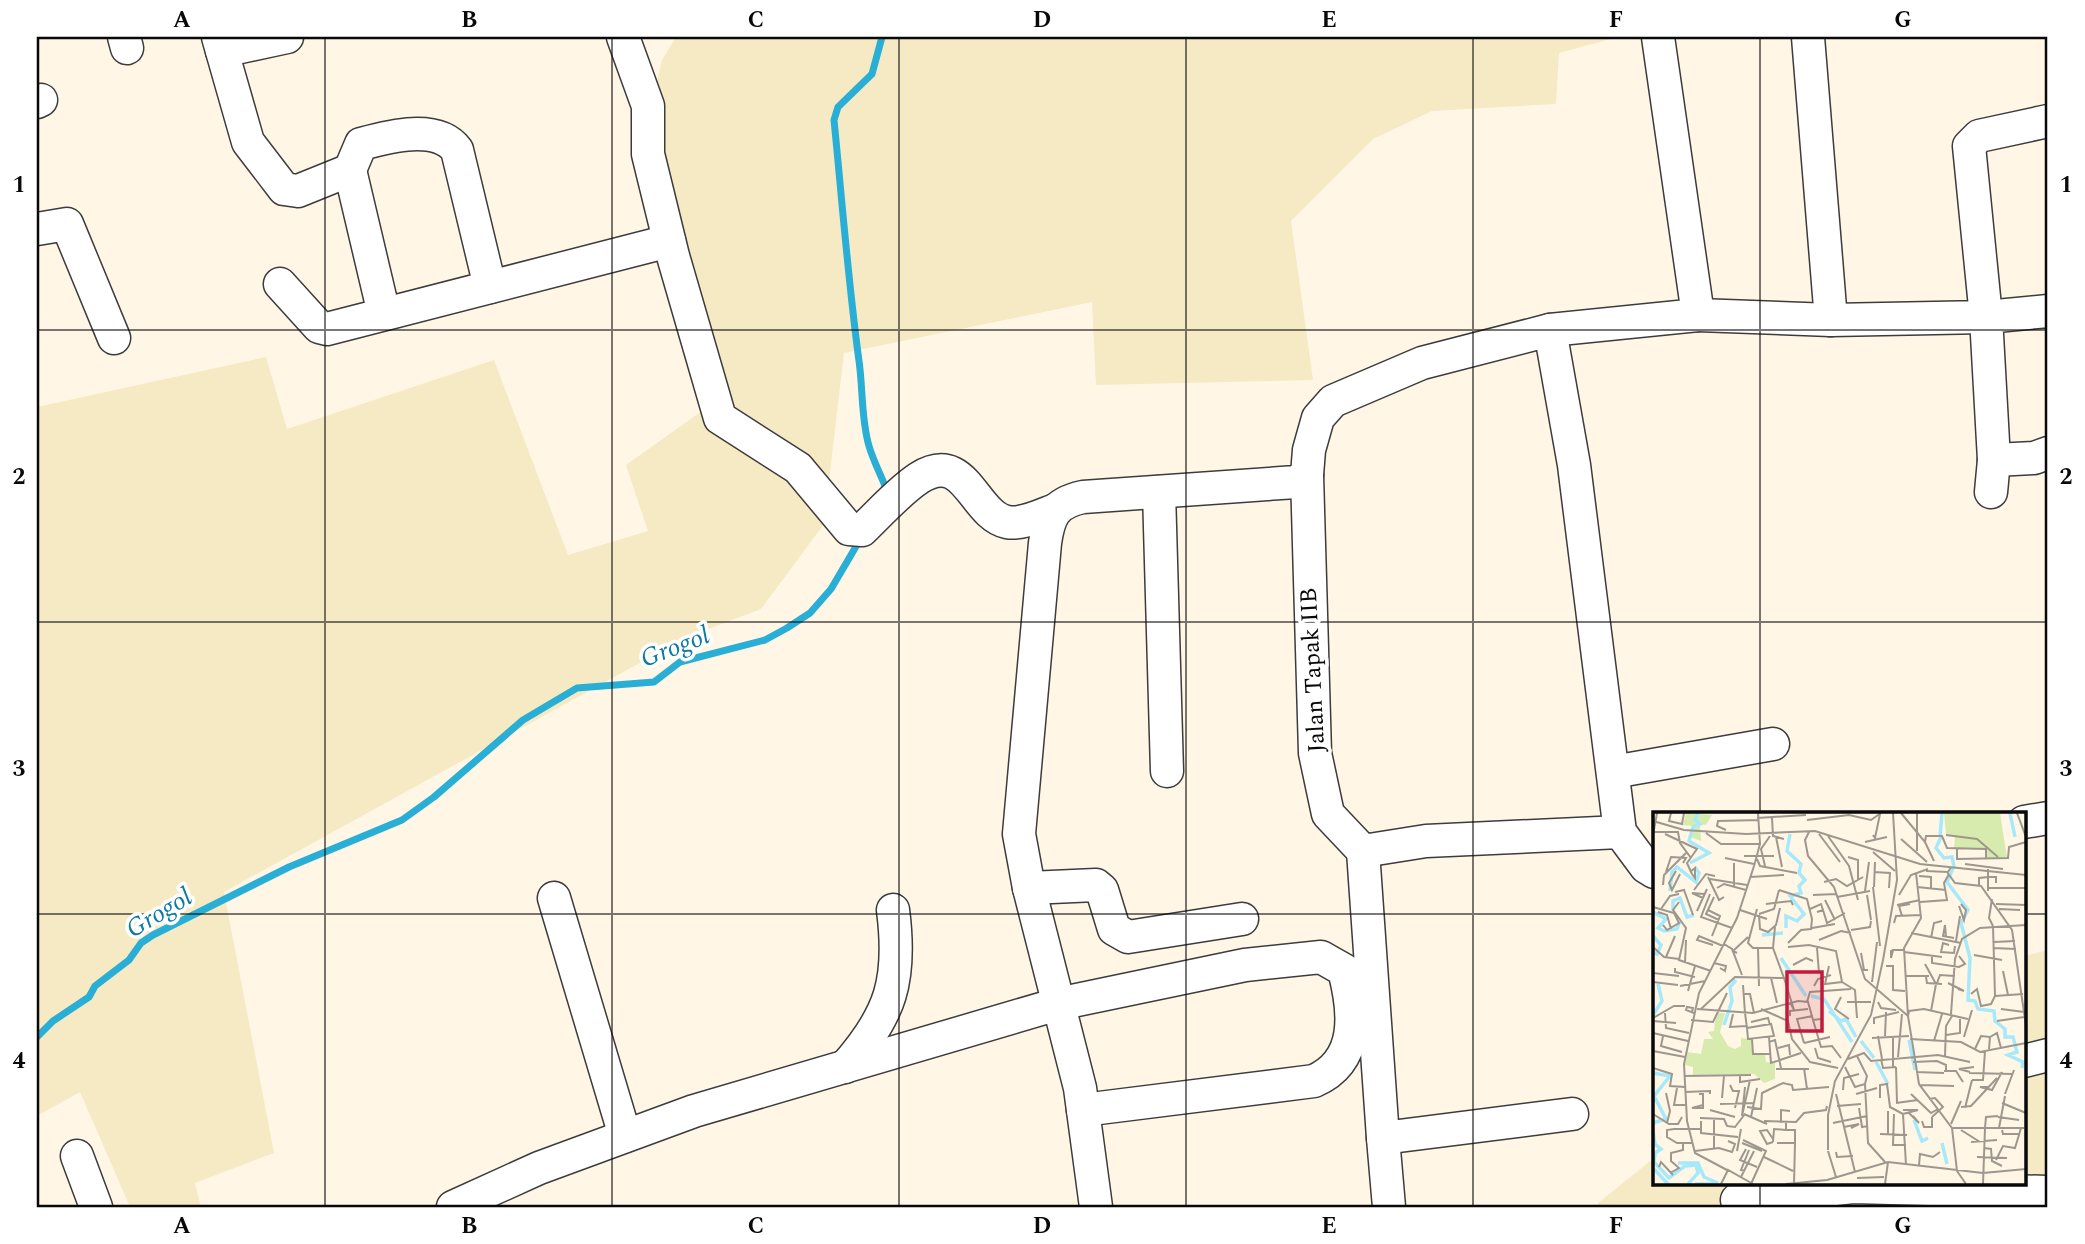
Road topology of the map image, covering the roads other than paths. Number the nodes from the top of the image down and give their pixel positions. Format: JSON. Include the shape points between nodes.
{"nodes":[{"id":1,"x":287,"y":37,"type":"edge"},
{"id":2,"x":623,"y":37,"type":"edge"},
{"id":3,"x":1658,"y":37,"type":"edge"},
{"id":4,"x":1808,"y":37,"type":"edge"},
{"id":5,"x":220,"y":44,"type":"edge"},
{"id":6,"x":2048,"y":121,"type":"edge"},
{"id":7,"x":350,"y":170,"type":"junction"},
{"id":8,"x":37,"y":229,"type":"edge"},
{"id":9,"x":669,"y":241,"type":"junction"},
{"id":10,"x":280,"y":284,"type":"dead end"},
{"id":11,"x":490,"y":287,"type":"junction"},
{"id":12,"x":2048,"y":310,"type":"edge"},
{"id":13,"x":384,"y":314,"type":"junction"},
{"id":14,"x":1698,"y":315,"type":"junction"},
{"id":15,"x":1986,"y":317,"type":"junction"},
{"id":16,"x":1831,"y":320,"type":"junction"},
{"id":17,"x":1550,"y":330,"type":"junction"},
{"id":18,"x":114,"y":338,"type":"dead end"},
{"id":19,"x":2048,"y":453,"type":"edge"},
{"id":20,"x":1994,"y":460,"type":"junction"},
{"id":21,"x":1307,"y":475,"type":"junction"},
{"id":22,"x":1159,"y":492,"type":"junction"},
{"id":23,"x":1991,"y":492,"type":"dead end"},
{"id":24,"x":1055,"y":510,"type":"junction"},
{"id":25,"x":1773,"y":744,"type":"dead end"},
{"id":26,"x":1167,"y":771,"type":"dead end"},
{"id":27,"x":1613,"y":772,"type":"junction"},
{"id":28,"x":2048,"y":818,"type":"edge"},
{"id":29,"x":2025,"y":822,"type":"edge"},
{"id":30,"x":1620,"y":832,"type":"junction"},
{"id":31,"x":1363,"y":851,"type":"junction"},
{"id":32,"x":1653,"y":871,"type":"edge"},
{"id":33,"x":1029,"y":888,"type":"junction"},
{"id":34,"x":554,"y":898,"type":"dead end"},
{"id":35,"x":893,"y":910,"type":"dead end"},
{"id":36,"x":1242,"y":919,"type":"dead end"},
{"id":37,"x":1058,"y":1004,"type":"junction"},
{"id":38,"x":2048,"y":1055,"type":"edge"},
{"id":39,"x":2025,"y":1061,"type":"edge"},
{"id":40,"x":845,"y":1067,"type":"junction"},
{"id":41,"x":1083,"y":1111,"type":"junction"},
{"id":42,"x":1572,"y":1114,"type":"dead end"},
{"id":43,"x":625,"y":1136,"type":"junction"},
{"id":44,"x":1383,"y":1138,"type":"junction"},
{"id":45,"x":77,"y":1156,"type":"dead end"},
{"id":46,"x":1853,"y":1185,"type":"edge"},
{"id":47,"x":2041,"y":1189,"type":"edge"},
{"id":48,"x":1741,"y":1197,"type":"edge"},
{"id":49,"x":96,"y":1207,"type":"edge"},
{"id":50,"x":453,"y":1207,"type":"edge"},
{"id":51,"x":1096,"y":1207,"type":"edge"},
{"id":52,"x":1389,"y":1207,"type":"edge"}],
"edges":[{"from":1,"to":5,"type":"street"},
{"from":2,"to":9,"type":"street","via":[[648,106],[648,154]]},
{"from":3,"to":14,"type":"street"},
{"from":4,"to":16,"type":"street"},
{"from":5,"to":7,"type":"street","via":[[248,142],[285,189],[298,191]]},
{"from":6,"to":15,"type":"street","via":[[1979,136],[1969,146]]},
{"from":7,"to":11,"type":"street","via":[[360,144],[407,132],[452,143]]},
{"from":7,"to":13,"type":"street"},
{"from":8,"to":18,"type":"street","via":[[67,224]]},
{"from":9,"to":11,"type":"street"},
{"from":9,"to":24,"type":"street","via":[[720,418],[798,468],[849,529],[862,530],[911,485],[937,472],[958,475],[991,513],[1008,522]]},
{"from":10,"to":13,"type":"street","via":[[319,327],[327,329]]},
{"from":11,"to":13,"type":"street"},
{"from":12,"to":15,"type":"street","name":"Jalan Tapak IIB"},
{"from":14,"to":16,"type":"street","name":"Jalan Tapak IIB"},
{"from":14,"to":17,"type":"street","name":"Jalan Tapak IIB"},
{"from":15,"to":16,"type":"street","name":"Jalan Tapak IIB"},
{"from":15,"to":20,"type":"street"},
{"from":17,"to":21,"type":"street","name":"Jalan Tapak IIB","via":[[1422,363],[1333,401],[1318,418]]},
{"from":17,"to":27,"type":"street","via":[[1574,465]]},
{"from":19,"to":20,"type":"street"},
{"from":20,"to":23,"type":"street"},
{"from":21,"to":22,"type":"street","via":[[1296,482]]},
{"from":21,"to":31,"type":"street","name":"Jalan Tapak IIB","via":[[1314,753],[1328,814]]},
{"from":22,"to":24,"type":"street","via":[[1065,500]]},
{"from":22,"to":26,"type":"street"},
{"from":24,"to":33,"type":"street","via":[[1045,543],[1019,834]]},
{"from":25,"to":27,"type":"street"},
{"from":27,"to":30,"type":"street"},
{"from":28,"to":29,"type":"street"},
{"from":30,"to":31,"type":"street","via":[[1426,841]]},
{"from":30,"to":32,"type":"street"},
{"from":31,"to":44,"type":"street"},
{"from":33,"to":36,"type":"street","via":[[1096,885],[1102,890],[1114,929],[1128,937]]},
{"from":33,"to":37,"type":"street"},
{"from":34,"to":43,"type":"street"},
{"from":35,"to":40,"type":"street","via":[[897,938],[893,986],[872,1036]]},
{"from":37,"to":40,"type":"street"},
{"from":37,"to":41,"type":"street"},
{"from":37,"to":41,"type":"street","via":[[1245,965],[1321,957],[1344,970],[1348,986],[1349,1045],[1340,1065],[1329,1074],[1314,1081]]},
{"from":38,"to":39,"type":"street"},
{"from":40,"to":43,"type":"street"},
{"from":41,"to":51,"type":"street"},
{"from":42,"to":44,"type":"street"},
{"from":43,"to":50,"type":"street"},
{"from":44,"to":52,"type":"street"},
{"from":45,"to":49,"type":"street"},
{"from":46,"to":47,"type":"street"},
{"from":46,"to":48,"type":"street"}]}
